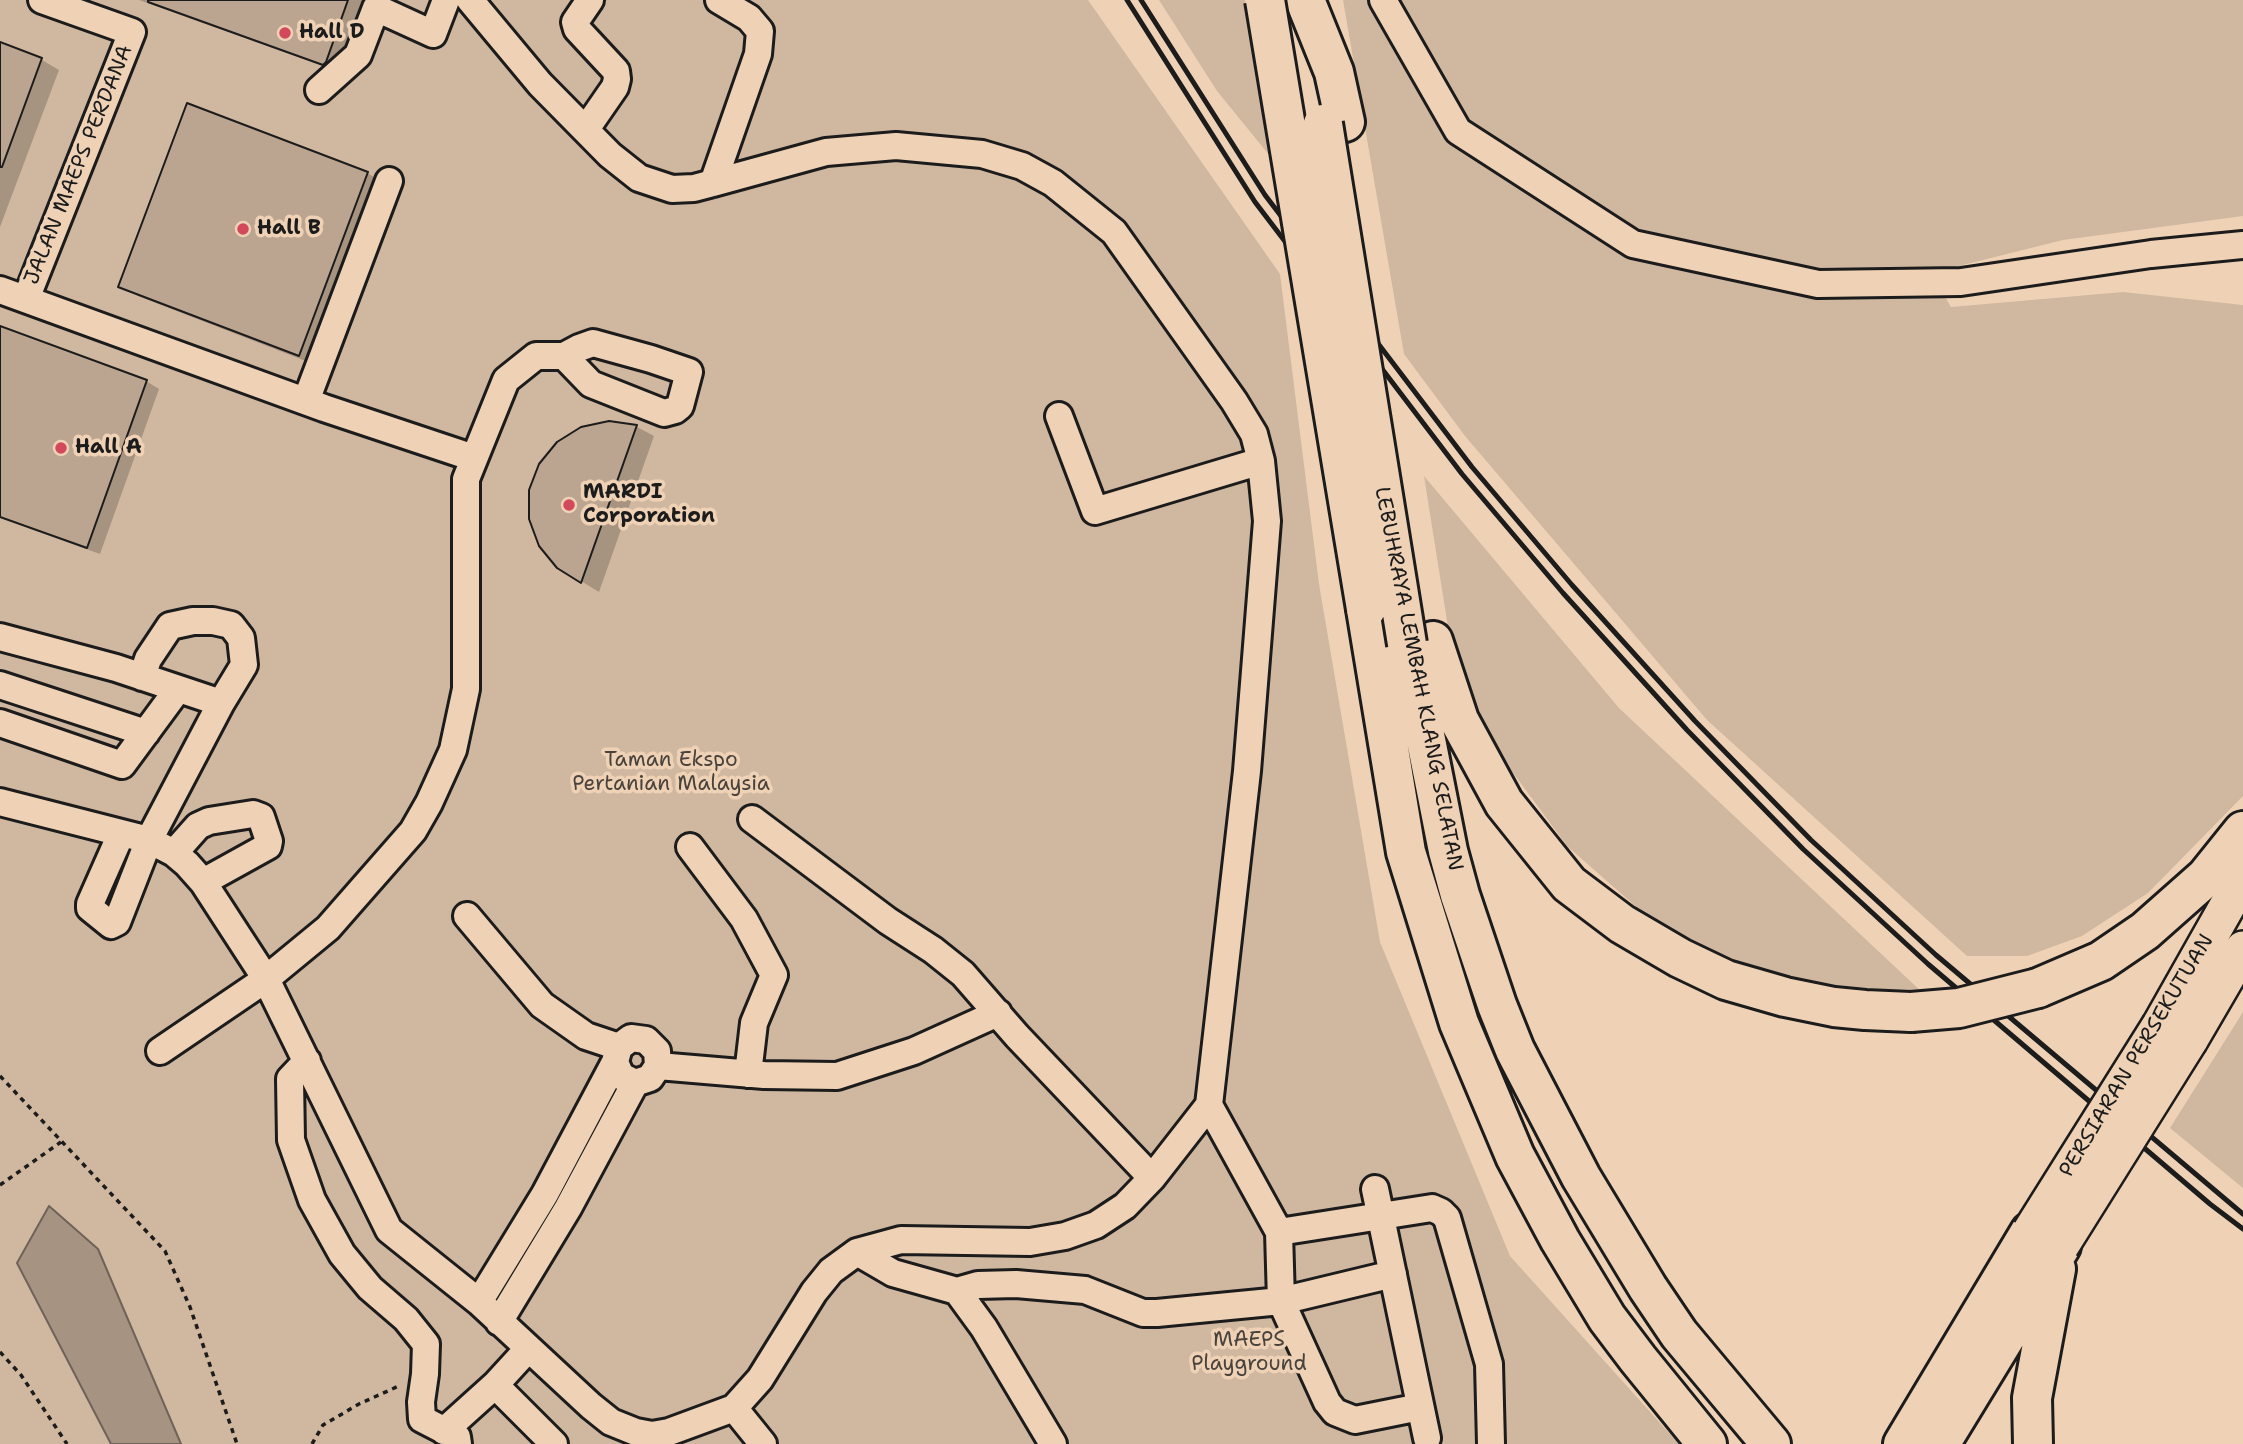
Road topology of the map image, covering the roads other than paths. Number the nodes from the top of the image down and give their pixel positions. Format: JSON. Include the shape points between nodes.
{"nodes":[{"id":1,"x":42,"y":0,"type":"edge"},
{"id":2,"x":446,"y":0,"type":"edge"},
{"id":3,"x":470,"y":0,"type":"edge"},
{"id":4,"x":590,"y":0,"type":"edge"},
{"id":5,"x":719,"y":0,"type":"edge"},
{"id":6,"x":1265,"y":0,"type":"edge"},
{"id":7,"x":1304,"y":0,"type":"edge"},
{"id":8,"x":1383,"y":0,"type":"edge"},
{"id":9,"x":319,"y":90,"type":"dead end"},
{"id":10,"x":586,"y":129,"type":"junction"},
{"id":11,"x":389,"y":181,"type":"dead end"},
{"id":12,"x":713,"y":183,"type":"junction"},
{"id":13,"x":2243,"y":244,"type":"edge"},
{"id":14,"x":0,"y":290,"type":"edge"},
{"id":15,"x":26,"y":299,"type":"junction"},
{"id":16,"x":564,"y":356,"type":"dead end"},
{"id":17,"x":306,"y":401,"type":"junction"},
{"id":18,"x":1059,"y":416,"type":"dead end"},
{"id":19,"x":474,"y":458,"type":"junction"},
{"id":20,"x":1261,"y":461,"type":"junction"},
{"id":21,"x":0,"y":637,"type":"edge"},
{"id":22,"x":1420,"y":642,"type":"junction"},
{"id":23,"x":142,"y":677,"type":"junction"},
{"id":24,"x":0,"y":685,"type":"edge"},
{"id":25,"x":178,"y":689,"type":"junction"},
{"id":26,"x":221,"y":703,"type":"junction"},
{"id":27,"x":0,"y":723,"type":"edge"},
{"id":28,"x":146,"y":733,"type":"junction"},
{"id":29,"x":0,"y":802,"type":"edge"},
{"id":30,"x":752,"y":819,"type":"dead end"},
{"id":31,"x":2243,"y":831,"type":"edge"},
{"id":32,"x":121,"y":834,"type":"junction"},
{"id":33,"x":149,"y":840,"type":"junction"},
{"id":34,"x":690,"y":846,"type":"dead end"},
{"id":35,"x":174,"y":853,"type":"junction"},
{"id":36,"x":2243,"y":878,"type":"edge"},
{"id":37,"x":203,"y":882,"type":"junction"},
{"id":38,"x":467,"y":916,"type":"dead end"},
{"id":39,"x":2243,"y":949,"type":"edge"},
{"id":40,"x":266,"y":979,"type":"junction"},
{"id":41,"x":998,"y":1013,"type":"junction"},
{"id":42,"x":2175,"y":1032,"type":"junction"},
{"id":43,"x":160,"y":1051,"type":"dead end"},
{"id":44,"x":617,"y":1055,"type":"junction"},
{"id":45,"x":307,"y":1061,"type":"junction"},
{"id":46,"x":659,"y":1066,"type":"junction"},
{"id":47,"x":748,"y":1074,"type":"junction"},
{"id":48,"x":635,"y":1083,"type":"junction"},
{"id":49,"x":1209,"y":1105,"type":"junction"},
{"id":50,"x":1152,"y":1178,"type":"junction"},
{"id":51,"x":1375,"y":1189,"type":"dead end"},
{"id":52,"x":545,"y":1194,"type":"junction"},
{"id":53,"x":568,"y":1208,"type":"junction"},
{"id":54,"x":1380,"y":1217,"type":"junction"},
{"id":55,"x":1279,"y":1232,"type":"junction"},
{"id":56,"x":2045,"y":1239,"type":"junction"},
{"id":57,"x":857,"y":1252,"type":"junction"},
{"id":58,"x":1392,"y":1274,"type":"junction"},
{"id":59,"x":957,"y":1291,"type":"junction"},
{"id":60,"x":1280,"y":1301,"type":"junction"},
{"id":61,"x":479,"y":1302,"type":"junction"},
{"id":62,"x":499,"y":1322,"type":"junction"},
{"id":63,"x":528,"y":1349,"type":"junction"},
{"id":64,"x":495,"y":1385,"type":"junction"},
{"id":65,"x":1420,"y":1407,"type":"junction"},
{"id":66,"x":734,"y":1408,"type":"junction"},
{"id":67,"x":451,"y":1438,"type":"edge"},
{"id":68,"x":1427,"y":1438,"type":"dead end"},
{"id":69,"x":633,"y":1441,"type":"edge"},
{"id":70,"x":554,"y":1444,"type":"edge"},
{"id":71,"x":763,"y":1444,"type":"edge"},
{"id":72,"x":1053,"y":1444,"type":"edge"},
{"id":73,"x":1491,"y":1444,"type":"edge"},
{"id":74,"x":1707,"y":1444,"type":"edge"},
{"id":75,"x":1771,"y":1444,"type":"edge"},
{"id":76,"x":1903,"y":1444,"type":"edge"},
{"id":77,"x":1940,"y":1444,"type":"edge"},
{"id":78,"x":2033,"y":1444,"type":"edge"}],
"edges":[{"from":1,"to":15,"type":"street","name":"JALAN MAEPS PERDANA","via":[[132,32]]},
{"from":2,"to":9,"type":"street","via":[[433,34],[376,8],[358,55]]},
{"from":3,"to":10,"type":"street","via":[[540,84]]},
{"from":4,"to":10,"type":"street","via":[[575,22],[617,79]]},
{"from":5,"to":12,"type":"street","via":[[749,18],[760,31],[758,54]]},
{"from":6,"to":74,"type":"highway","name":"LEBUHRAYA LEMBAH KLANG SELATAN","bridge":true,"via":[[1406,852],[1459,1023],[1515,1156],[1607,1318]]},
{"from":7,"to":22,"type":"highway","name":"LEBUHRAYA LEMBAH KLANG SELATAN","bridge":true,"via":[[1334,123]]},
{"from":8,"to":13,"type":"street","via":[[1458,131],[1633,244],[1818,284],[1961,282]]},
{"from":10,"to":12,"type":"street","via":[[639,178],[672,189]]},
{"from":11,"to":17,"type":"street"},
{"from":12,"to":20,"type":"street","via":[[826,152],[896,146],[982,154],[1022,166],[1053,183],[1114,232],[1234,401],[1254,434]]},
{"from":14,"to":15,"type":"street"},
{"from":15,"to":17,"type":"street"},
{"from":16,"to":19,"type":"street","via":[[536,356],[506,380]]},
{"from":17,"to":19,"type":"street"},
{"from":18,"to":20,"type":"street","via":[[1095,511]]},
{"from":19,"to":40,"type":"street","via":[[466,479],[466,689],[453,750],[413,831],[328,928]]},
{"from":20,"to":49,"type":"street","via":[[1267,521],[1247,771]]},
{"from":21,"to":23,"type":"street"},
{"from":22,"to":31,"type":"highway","bridge":true,"via":[[1504,803],[1569,884],[1622,924],[1680,958],[1726,980],[1785,997],[1834,1007],[1911,1012],[1959,1008],[2038,988],[2101,961],[2145,931],[2206,877]]},
{"from":22,"to":75,"type":"highway","name":"LEBUHRAYA LEMBAH KLANG SELATAN","via":[[1448,851],[1515,1049],[1581,1177],[1648,1288],[1679,1334]]},
{"from":23,"to":25,"type":"street"},
{"from":23,"to":26,"type":"street","via":[[170,626],[194,621],[232,625],[241,638],[244,665]]},
{"from":24,"to":28,"type":"street"},
{"from":25,"to":26,"type":"street"},
{"from":25,"to":28,"type":"street"},
{"from":26,"to":33,"type":"street"},
{"from":27,"to":28,"type":"street","via":[[122,765]]},
{"from":29,"to":32,"type":"street"},
{"from":30,"to":41,"type":"street","via":[[933,950],[963,974]]},
{"from":32,"to":33,"type":"street"},
{"from":32,"to":33,"type":"street","via":[[90,904],[111,925],[117,922]]},
{"from":33,"to":35,"type":"street"},
{"from":34,"to":47,"type":"street","via":[[744,919],[774,975],[754,1023]]},
{"from":35,"to":37,"type":"street"},
{"from":35,"to":37,"type":"street","via":[[198,826],[209,821],[253,814],[261,817],[268,846]]},
{"from":36,"to":42,"type":"main road","name":"PERSIARAN PERSEKUTUAN"},
{"from":37,"to":40,"type":"street"},
{"from":38,"to":44,"type":"street","via":[[542,1005]]},
{"from":39,"to":42,"type":"main road","name":"PERSIARAN PERSEKUTUAN"},
{"from":40,"to":43,"type":"street"},
{"from":40,"to":45,"type":"street"},
{"from":41,"to":47,"type":"street","via":[[914,1051],[837,1076]]},
{"from":41,"to":50,"type":"street"},
{"from":42,"to":56,"type":"main road","name":"PERSIARAN PERSEKUTUAN","bridge":true},
{"from":44,"to":46,"type":"street","via":[[631,1038],[646,1040],[657,1051]]},
{"from":44,"to":48,"type":"street","via":[[621,1076]]},
{"from":44,"to":52,"type":"street"},
{"from":45,"to":61,"type":"street","via":[[389,1230]]},
{"from":45,"to":67,"type":"street","via":[[290,1079],[291,1140],[312,1200],[342,1254],[426,1344],[422,1419]]},
{"from":46,"to":47,"type":"street"},
{"from":46,"to":48,"type":"street","via":[[650,1079]]},
{"from":48,"to":53,"type":"street"},
{"from":49,"to":50,"type":"street"},
{"from":49,"to":55,"type":"street"},
{"from":50,"to":57,"type":"street","via":[[1125,1206],[1096,1225],[1065,1236],[1030,1242],[901,1240]]},
{"from":51,"to":54,"type":"street"},
{"from":52,"to":53,"type":"street"},
{"from":52,"to":61,"type":"street"},
{"from":53,"to":62,"type":"street"},
{"from":54,"to":55,"type":"street"},
{"from":54,"to":58,"type":"street"},
{"from":54,"to":73,"type":"street","via":[[1432,1208],[1447,1219],[1489,1364]]},
{"from":55,"to":60,"type":"street"},
{"from":56,"to":76,"type":"highway"},
{"from":56,"to":77,"type":"highway"},
{"from":56,"to":78,"type":"highway","via":[[2032,1398]]},
{"from":57,"to":59,"type":"street","via":[[893,1273]]},
{"from":57,"to":66,"type":"street","via":[[831,1271],[814,1292],[760,1379]]},
{"from":58,"to":60,"type":"street"},
{"from":58,"to":65,"type":"street"},
{"from":59,"to":60,"type":"street","via":[[1016,1284],[1085,1290],[1143,1313]]},
{"from":59,"to":72,"type":"street"},
{"from":60,"to":65,"type":"street","via":[[1335,1412],[1355,1420]]},
{"from":61,"to":62,"type":"street"},
{"from":62,"to":63,"type":"street"},
{"from":63,"to":64,"type":"street"},
{"from":63,"to":69,"type":"street"},
{"from":64,"to":67,"type":"street"},
{"from":64,"to":70,"type":"street"},
{"from":65,"to":68,"type":"street"},
{"from":66,"to":69,"type":"street"},
{"from":66,"to":71,"type":"street"}]}
